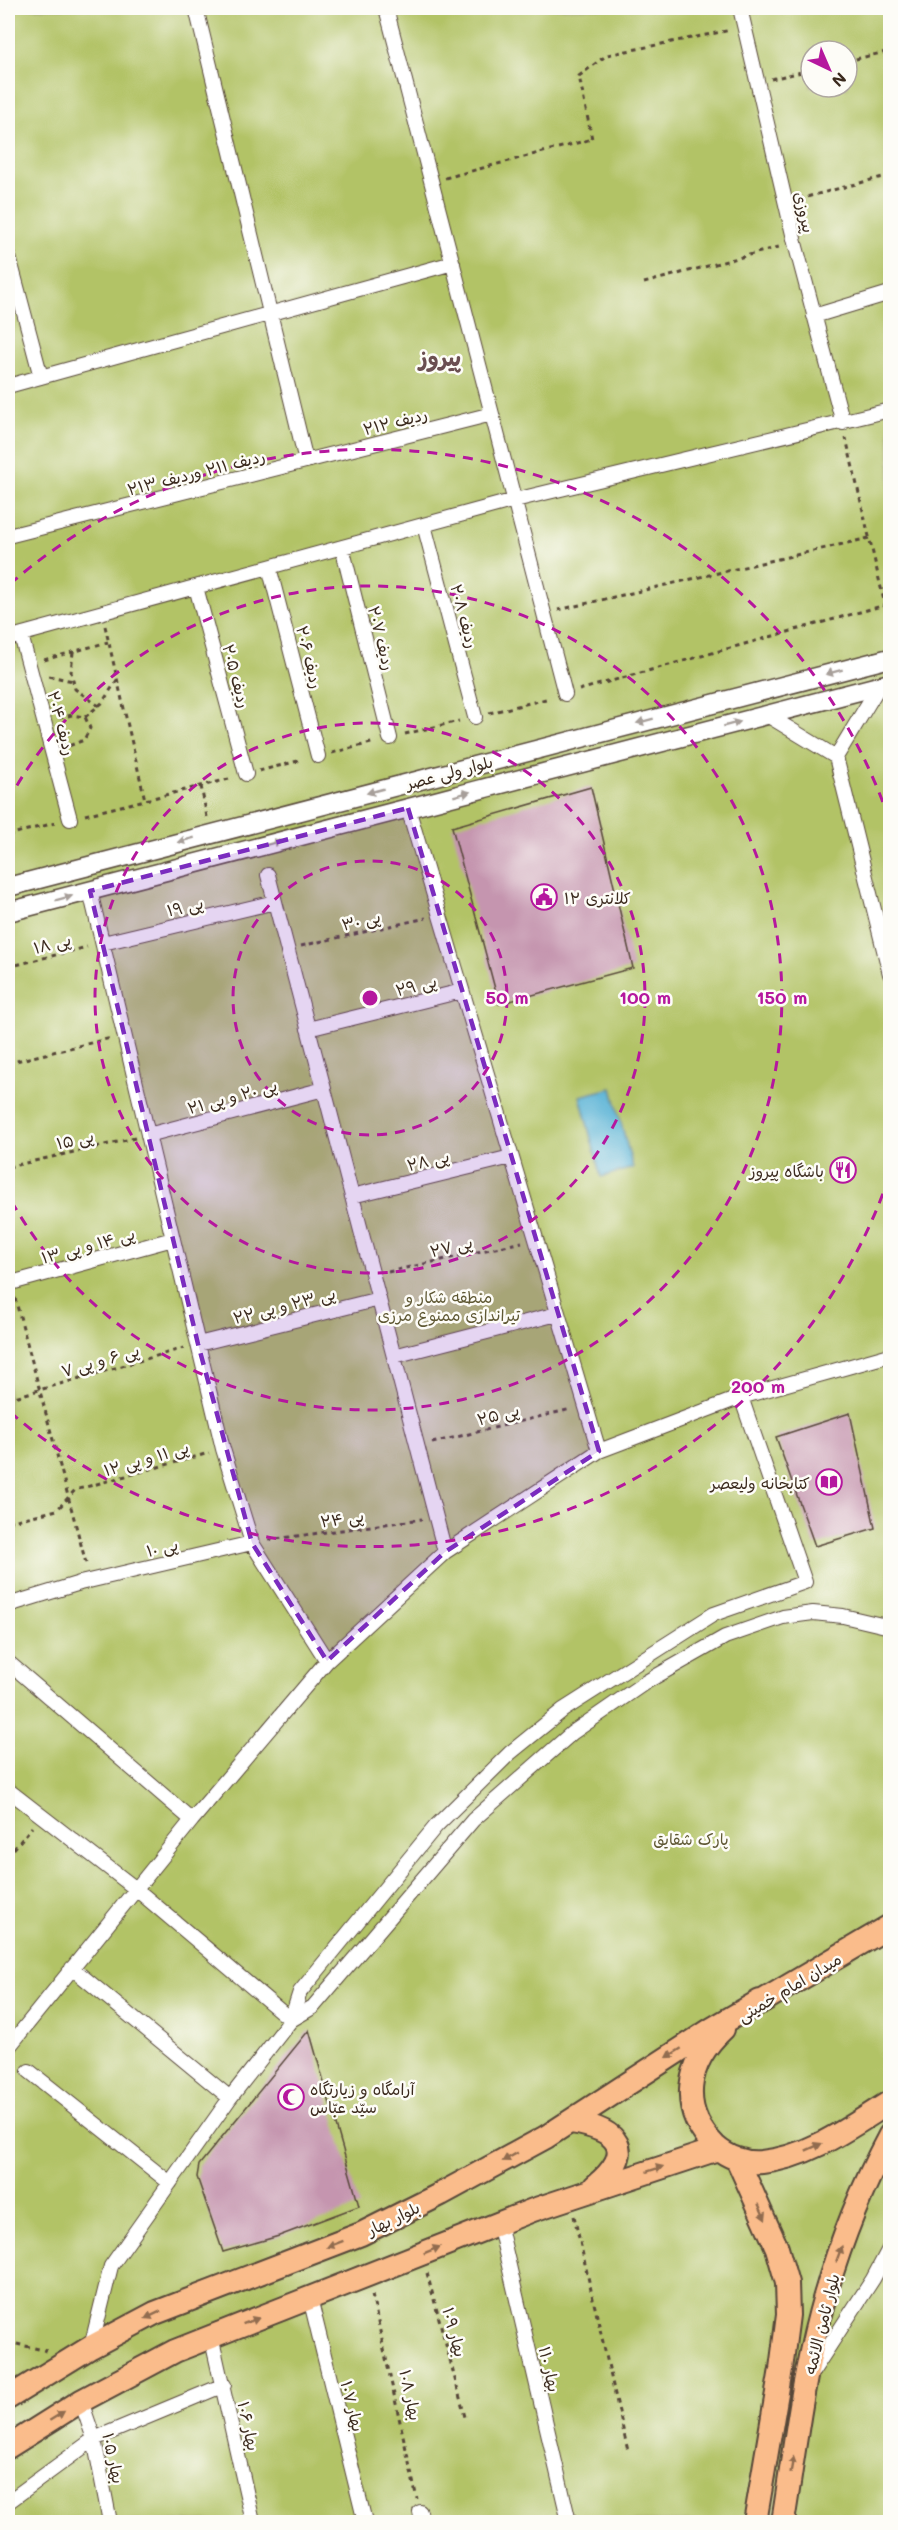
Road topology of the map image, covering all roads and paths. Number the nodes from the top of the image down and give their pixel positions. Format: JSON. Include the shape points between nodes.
{"nodes":[{"id":1,"x":196,"y":8,"type":"edge"},
{"id":2,"x":386,"y":8,"type":"edge"},
{"id":3,"x":741,"y":8,"type":"edge"},
{"id":4,"x":744,"y":27,"type":"junction"},
{"id":5,"x":891,"y":51,"type":"edge"},
{"id":6,"x":859,"y":58,"type":"edge"},
{"id":7,"x":799,"y":73,"type":"edge"},
{"id":8,"x":758,"y":82,"type":"junction"},
{"id":9,"x":891,"y":175,"type":"edge"},
{"id":10,"x":431,"y":182,"type":"junction"},
{"id":11,"x":786,"y":203,"type":"junction"},
{"id":12,"x":795,"y":243,"type":"junction"},
{"id":13,"x":8,"y":253,"type":"edge"},
{"id":14,"x":453,"y":263,"type":"junction"},
{"id":15,"x":644,"y":283,"type":"dead end"},
{"id":16,"x":891,"y":293,"type":"edge"},
{"id":17,"x":270,"y":314,"type":"junction"},
{"id":18,"x":814,"y":316,"type":"junction"},
{"id":19,"x":41,"y":377,"type":"junction"},
{"id":20,"x":8,"y":386,"type":"edge"},
{"id":21,"x":891,"y":410,"type":"edge"},
{"id":22,"x":492,"y":414,"type":"junction"},
{"id":23,"x":843,"y":423,"type":"junction"},
{"id":24,"x":306,"y":461,"type":"junction"},
{"id":25,"x":515,"y":500,"type":"junction"},
{"id":26,"x":424,"y":525,"type":"junction"},
{"id":27,"x":8,"y":536,"type":"edge"},
{"id":28,"x":869,"y":538,"type":"junction"},
{"id":29,"x":342,"y":547,"type":"junction"},
{"id":30,"x":269,"y":567,"type":"junction"},
{"id":31,"x":196,"y":587,"type":"junction"},
{"id":32,"x":101,"y":613,"type":"junction"},
{"id":33,"x":544,"y":613,"type":"junction"},
{"id":34,"x":14,"y":637,"type":"edge"},
{"id":35,"x":108,"y":642,"type":"junction"},
{"id":36,"x":73,"y":652,"type":"junction"},
{"id":37,"x":891,"y":658,"type":"edge"},
{"id":38,"x":29,"y":664,"type":"junction"},
{"id":39,"x":47,"y":676,"type":"dead end"},
{"id":40,"x":117,"y":680,"type":"junction"},
{"id":41,"x":73,"y":681,"type":"junction"},
{"id":42,"x":885,"y":685,"type":"edge"},
{"id":43,"x":566,"y":694,"type":"junction"},
{"id":44,"x":99,"y":706,"type":"junction"},
{"id":45,"x":767,"y":715,"type":"junction"},
{"id":46,"x":85,"y":717,"type":"junction"},
{"id":47,"x":475,"y":717,"type":"junction"},
{"id":48,"x":58,"y":718,"type":"dead end"},
{"id":49,"x":390,"y":738,"type":"junction"},
{"id":50,"x":66,"y":747,"type":"dead end"},
{"id":51,"x":318,"y":756,"type":"junction"},
{"id":52,"x":837,"y":757,"type":"junction"},
{"id":53,"x":246,"y":774,"type":"junction"},
{"id":54,"x":201,"y":786,"type":"junction"},
{"id":55,"x":145,"y":800,"type":"junction"},
{"id":56,"x":408,"y":808,"type":"junction"},
{"id":57,"x":70,"y":819,"type":"junction"},
{"id":58,"x":210,"y":834,"type":"junction"},
{"id":59,"x":8,"y":835,"type":"edge"},
{"id":60,"x":268,"y":875,"type":"dead end"},
{"id":61,"x":8,"y":887,"type":"edge"},
{"id":62,"x":90,"y":891,"type":"junction"},
{"id":63,"x":275,"y":902,"type":"junction"},
{"id":64,"x":8,"y":912,"type":"edge"},
{"id":65,"x":439,"y":915,"type":"junction"},
{"id":66,"x":103,"y":943,"type":"junction"},
{"id":67,"x":287,"y":949,"type":"junction"},
{"id":68,"x":8,"y":967,"type":"edge"},
{"id":69,"x":891,"y":974,"type":"edge"},
{"id":70,"x":462,"y":991,"type":"junction"},
{"id":71,"x":308,"y":1029,"type":"junction"},
{"id":72,"x":124,"y":1035,"type":"junction"},
{"id":73,"x":8,"y":1063,"type":"edge"},
{"id":74,"x":324,"y":1089,"type":"junction"},
{"id":75,"x":148,"y":1135,"type":"junction"},
{"id":76,"x":511,"y":1157,"type":"junction"},
{"id":77,"x":8,"y":1167,"type":"edge"},
{"id":78,"x":352,"y":1196,"type":"junction"},
{"id":79,"x":173,"y":1239,"type":"junction"},
{"id":80,"x":536,"y":1239,"type":"junction"},
{"id":81,"x":372,"y":1276,"type":"junction"},
{"id":82,"x":11,"y":1283,"type":"joint"},
{"id":83,"x":378,"y":1299,"type":"junction"},
{"id":84,"x":557,"y":1314,"type":"junction"},
{"id":85,"x":198,"y":1344,"type":"junction"},
{"id":86,"x":891,"y":1355,"type":"edge"},
{"id":87,"x":394,"y":1356,"type":"junction"},
{"id":88,"x":40,"y":1390,"type":"junction"},
{"id":89,"x":741,"y":1397,"type":"junction"},
{"id":90,"x":8,"y":1400,"type":"edge"},
{"id":91,"x":585,"y":1406,"type":"junction"},
{"id":92,"x":417,"y":1447,"type":"junction"},
{"id":93,"x":223,"y":1449,"type":"junction"},
{"id":94,"x":599,"y":1451,"type":"junction"},
{"id":95,"x":68,"y":1497,"type":"junction"},
{"id":96,"x":436,"y":1517,"type":"junction"},
{"id":97,"x":8,"y":1522,"type":"edge"},
{"id":98,"x":252,"y":1543,"type":"junction"},
{"id":99,"x":445,"y":1552,"type":"junction"},
{"id":100,"x":85,"y":1582,"type":"junction"},
{"id":101,"x":8,"y":1605,"type":"edge"},
{"id":102,"x":891,"y":1628,"type":"edge"},
{"id":103,"x":327,"y":1661,"type":"junction"},
{"id":104,"x":8,"y":1662,"type":"edge"},
{"id":105,"x":8,"y":1790,"type":"edge"},
{"id":106,"x":40,"y":1816,"type":"junction"},
{"id":107,"x":192,"y":1820,"type":"junction"},
{"id":108,"x":8,"y":1856,"type":"edge"},
{"id":109,"x":136,"y":1889,"type":"junction"},
{"id":110,"x":891,"y":1926,"type":"edge"},
{"id":111,"x":72,"y":1968,"type":"junction"},
{"id":112,"x":760,"y":2001,"type":"junction"},
{"id":113,"x":291,"y":2020,"type":"junction"},
{"id":114,"x":8,"y":2048,"type":"edge"},
{"id":115,"x":29,"y":2071,"type":"dead end"},
{"id":116,"x":230,"y":2098,"type":"junction"},
{"id":117,"x":891,"y":2103,"type":"edge"},
{"id":118,"x":570,"y":2122,"type":"junction"},
{"id":119,"x":891,"y":2135,"type":"edge"},
{"id":120,"x":727,"y":2154,"type":"junction"},
{"id":121,"x":170,"y":2182,"type":"junction"},
{"id":122,"x":592,"y":2189,"type":"junction"},
{"id":123,"x":570,"y":2197,"type":"junction"},
{"id":124,"x":499,"y":2223,"type":"junction"},
{"id":125,"x":891,"y":2247,"type":"edge"},
{"id":126,"x":422,"y":2254,"type":"junction"},
{"id":127,"x":368,"y":2275,"type":"junction"},
{"id":128,"x":310,"y":2298,"type":"junction"},
{"id":129,"x":211,"y":2336,"type":"junction"},
{"id":130,"x":8,"y":2342,"type":"edge"},
{"id":131,"x":83,"y":2352,"type":"junction"},
{"id":132,"x":807,"y":2380,"type":"junction"},
{"id":133,"x":224,"y":2385,"type":"junction"},
{"id":134,"x":8,"y":2398,"type":"edge"},
{"id":135,"x":81,"y":2401,"type":"junction"},
{"id":136,"x":465,"y":2417,"type":"dead end"},
{"id":137,"x":94,"y":2439,"type":"junction"},
{"id":138,"x":8,"y":2447,"type":"edge"},
{"id":139,"x":628,"y":2451,"type":"dead end"},
{"id":140,"x":8,"y":2502,"type":"edge"},
{"id":141,"x":421,"y":2517,"type":"edge"},
{"id":142,"x":110,"y":2523,"type":"edge"},
{"id":143,"x":253,"y":2523,"type":"edge"},
{"id":144,"x":365,"y":2523,"type":"edge"},
{"id":145,"x":569,"y":2523,"type":"edge"},
{"id":146,"x":755,"y":2523,"type":"edge"},
{"id":147,"x":783,"y":2523,"type":"edge"}],
"edges":[{"from":1,"to":17,"type":"street"},
{"from":2,"to":10,"type":"street"},
{"from":3,"to":4,"type":"street","name":"پیروزی"},
{"from":4,"to":8,"type":"street","name":"پیروزی"},
{"from":4,"to":10,"type":"path","via":[[607,55],[579,76],[592,139]]},
{"from":5,"to":6,"type":"path"},
{"from":7,"to":8,"type":"path"},
{"from":8,"to":11,"type":"street","name":"پیروزی"},
{"from":9,"to":11,"type":"path"},
{"from":10,"to":14,"type":"street"},
{"from":11,"to":12,"type":"street","name":"پیروزی"},
{"from":12,"to":15,"type":"path"},
{"from":12,"to":18,"type":"street","name":"پیروزی"},
{"from":13,"to":19,"type":"street"},
{"from":14,"to":17,"type":"street"},
{"from":14,"to":22,"type":"street"},
{"from":16,"to":18,"type":"street"},
{"from":17,"to":19,"type":"street"},
{"from":17,"to":24,"type":"street"},
{"from":18,"to":23,"type":"street","name":"پیروزی"},
{"from":19,"to":20,"type":"street"},
{"from":21,"to":23,"type":"street"},
{"from":22,"to":24,"type":"street","name":"ردیف ۲۱۲"},
{"from":22,"to":25,"type":"street"},
{"from":23,"to":25,"type":"street"},
{"from":23,"to":28,"type":"path"},
{"from":24,"to":27,"type":"street","name":"ردیف ۲۱۱ وردیف ۲۱۳"},
{"from":25,"to":26,"type":"street"},
{"from":25,"to":33,"type":"street"},
{"from":26,"to":29,"type":"street"},
{"from":26,"to":47,"type":"street","name":"ردیف ۲۰۸"},
{"from":28,"to":33,"type":"path"},
{"from":28,"to":43,"type":"path","via":[[885,604]]},
{"from":29,"to":30,"type":"street"},
{"from":29,"to":49,"type":"street","name":"ردیف ۲۰۷"},
{"from":30,"to":31,"type":"street"},
{"from":30,"to":51,"type":"street","name":"ردیف ۲۰۶"},
{"from":31,"to":32,"type":"street"},
{"from":31,"to":53,"type":"street","name":"ردیف ۲۰۵"},
{"from":32,"to":34,"type":"street"},
{"from":32,"to":35,"type":"path"},
{"from":33,"to":43,"type":"street"},
{"from":34,"to":38,"type":"street","name":"ردیف ۲۰۴"},
{"from":35,"to":36,"type":"path"},
{"from":35,"to":40,"type":"path"},
{"from":36,"to":38,"type":"path"},
{"from":36,"to":41,"type":"path"},
{"from":37,"to":58,"type":"street","name":"بلوار ولی عصر","one_way":true},
{"from":38,"to":57,"type":"street","name":"ردیف ۲۰۴"},
{"from":39,"to":41,"type":"path"},
{"from":40,"to":44,"type":"path"},
{"from":40,"to":55,"type":"path"},
{"from":41,"to":44,"type":"path","via":[[75,689]]},
{"from":42,"to":45,"type":"street","name":"بلوار ولی عصر"},
{"from":42,"to":52,"type":"street"},
{"from":43,"to":47,"type":"path"},
{"from":44,"to":46,"type":"path"},
{"from":45,"to":52,"type":"street"},
{"from":56,"to":45,"type":"street","name":"بلوار ولی عصر","one_way":true},
{"from":46,"to":48,"type":"path"},
{"from":46,"to":50,"type":"path","via":[[90,728],[88,736],[77,745]]},
{"from":47,"to":49,"type":"path"},
{"from":49,"to":51,"type":"path"},
{"from":51,"to":53,"type":"path"},
{"from":52,"to":69,"type":"street"},
{"from":53,"to":54,"type":"path"},
{"from":54,"to":55,"type":"path"},
{"from":54,"to":58,"type":"path"},
{"from":55,"to":57,"type":"path"},
{"from":62,"to":56,"type":"street","name":"بلوار ولی عصر","one_way":true},
{"from":56,"to":65,"type":"street"},
{"from":57,"to":59,"type":"path"},
{"from":58,"to":61,"type":"street","name":"بلوار ولی عصر","one_way":true},
{"from":60,"to":63,"type":"street"},
{"from":64,"to":62,"type":"street","name":"بلوار ولی عصر","one_way":true},
{"from":62,"to":66,"type":"street"},
{"from":63,"to":66,"type":"street","name":"پی ۱۹"},
{"from":63,"to":67,"type":"street"},
{"from":65,"to":67,"type":"path","name":"پی ۳۰"},
{"from":65,"to":70,"type":"street"},
{"from":66,"to":68,"type":"path","name":"پی ۱۸"},
{"from":66,"to":72,"type":"street"},
{"from":67,"to":71,"type":"street"},
{"from":70,"to":71,"type":"street","name":"پی ۲۹"},
{"from":70,"to":76,"type":"street"},
{"from":71,"to":74,"type":"street"},
{"from":72,"to":73,"type":"path"},
{"from":72,"to":75,"type":"street"},
{"from":74,"to":75,"type":"street","name":"پی ۲۰ و پی ۲۱"},
{"from":74,"to":78,"type":"street"},
{"from":75,"to":77,"type":"path","name":"پی ۱۵"},
{"from":75,"to":79,"type":"street"},
{"from":76,"to":78,"type":"street","name":"پی ۲۸"},
{"from":76,"to":80,"type":"street"},
{"from":78,"to":81,"type":"street"},
{"from":79,"to":82,"type":"street","name":"پی ۱۴ و پی ۱۳"},
{"from":79,"to":85,"type":"street"},
{"from":80,"to":81,"type":"path","name":"پی ۲۷"},
{"from":80,"to":84,"type":"street"},
{"from":81,"to":83,"type":"street"},
{"from":82,"to":88,"type":"path"},
{"from":83,"to":85,"type":"street","name":"پی ۲۳ و پی ۲۲"},
{"from":83,"to":87,"type":"street"},
{"from":84,"to":87,"type":"street"},
{"from":84,"to":91,"type":"street"},
{"from":85,"to":88,"type":"path","name":"پی ۶ و پی ۷"},
{"from":85,"to":93,"type":"street"},
{"from":86,"to":89,"type":"street"},
{"from":87,"to":92,"type":"street"},
{"from":88,"to":90,"type":"path","name":"پی ۶ و پی ۷"},
{"from":88,"to":95,"type":"path"},
{"from":89,"to":94,"type":"street"},
{"from":89,"to":113,"type":"street","via":[[806,1582],[714,1614],[563,1710],[510,1753],[436,1826],[315,1973],[300,1992]]},
{"from":91,"to":92,"type":"path","name":"پی ۲۵"},
{"from":91,"to":94,"type":"street"},
{"from":92,"to":96,"type":"street"},
{"from":93,"to":95,"type":"path","name":"پی ۱۱ و پی ۱۲","via":[[75,1490]]},
{"from":93,"to":98,"type":"street"},
{"from":94,"to":99,"type":"street"},
{"from":95,"to":97,"type":"path","via":[[57,1510]]},
{"from":95,"to":100,"type":"path"},
{"from":96,"to":98,"type":"path","name":"پی ۲۴"},
{"from":96,"to":99,"type":"street"},
{"from":98,"to":100,"type":"street","name":"پی ۱۰"},
{"from":98,"to":103,"type":"street"},
{"from":99,"to":103,"type":"street"},
{"from":100,"to":101,"type":"street","name":"پی ۱۰"},
{"from":102,"to":113,"type":"street","via":[[843,1616],[813,1613],[783,1617],[725,1637],[646,1682],[572,1733],[473,1820],[313,2007]]},
{"from":103,"to":107,"type":"street"},
{"from":104,"to":107,"type":"street"},
{"from":105,"to":106,"type":"street"},
{"from":106,"to":108,"type":"path"},
{"from":106,"to":109,"type":"street"},
{"from":107,"to":109,"type":"street"},
{"from":109,"to":111,"type":"street"},
{"from":109,"to":113,"type":"street"},
{"from":110,"to":112,"type":"main road","name":"میدان امام خمینی"},
{"from":111,"to":114,"type":"street"},
{"from":111,"to":116,"type":"street"},
{"from":112,"to":118,"type":"main road","name":"بلوار بهار","one_way":true},
{"from":112,"to":120,"type":"main road","name":"میدان امام خمینی","via":[[719,2033],[695,2068],[690,2090],[693,2112],[702,2132]]},
{"from":113,"to":116,"type":"street"},
{"from":115,"to":121,"type":"street"},
{"from":116,"to":121,"type":"street"},
{"from":120,"to":117,"type":"main road","one_way":true,"via":[[759,2163],[808,2150]]},
{"from":118,"to":122,"type":"main road","via":[[606,2132],[617,2145],[616,2167]]},
{"from":118,"to":131,"type":"main road","name":"بلوار بهار","one_way":true,"via":[[462,2184],[361,2234],[155,2313]]},
{"from":132,"to":119,"type":"main road","name":"بلوار ثامن الائمه","one_way":true,"via":[[819,2315],[834,2270],[874,2166]]},
{"from":122,"to":120,"type":"main road","one_way":true},
{"from":120,"to":146,"type":"main road","name":"بلوار ثامن الائمه","one_way":true,"via":[[777,2248],[787,2283],[788,2315],[781,2369]]},
{"from":121,"to":131,"type":"street","via":[[111,2266]]},
{"from":122,"to":123,"type":"main road"},
{"from":123,"to":124,"type":"main road"},
{"from":123,"to":139,"type":"path"},
{"from":126,"to":124,"type":"main road","one_way":true},
{"from":124,"to":145,"type":"street","name":"بهار ۱۱۰"},
{"from":125,"to":132,"type":"street"},
{"from":126,"to":127,"type":"main road"},
{"from":126,"to":136,"type":"path","name":"بهار ۱۰۹"},
{"from":127,"to":128,"type":"main road"},
{"from":127,"to":141,"type":"path","name":"بهار ۱۰۸"},
{"from":129,"to":128,"type":"main road","one_way":true},
{"from":128,"to":144,"type":"street","name":"بهار ۱۰۷"},
{"from":129,"to":133,"type":"street","name":"بهار ۱۰۶"},
{"from":129,"to":135,"type":"main road"},
{"from":130,"to":131,"type":"path"},
{"from":131,"to":134,"type":"main road","name":"بلوار بهار"},
{"from":147,"to":132,"type":"main road","name":"بلوار ثامن الائمه","one_way":true},
{"from":133,"to":137,"type":"street"},
{"from":133,"to":143,"type":"street","name":"بهار ۱۰۶"},
{"from":135,"to":137,"type":"street","name":"بهار ۱۰۵"},
{"from":138,"to":135,"type":"main road","one_way":true},
{"from":137,"to":140,"type":"street"},
{"from":137,"to":142,"type":"street","name":"بهار ۱۰۵"}]}
